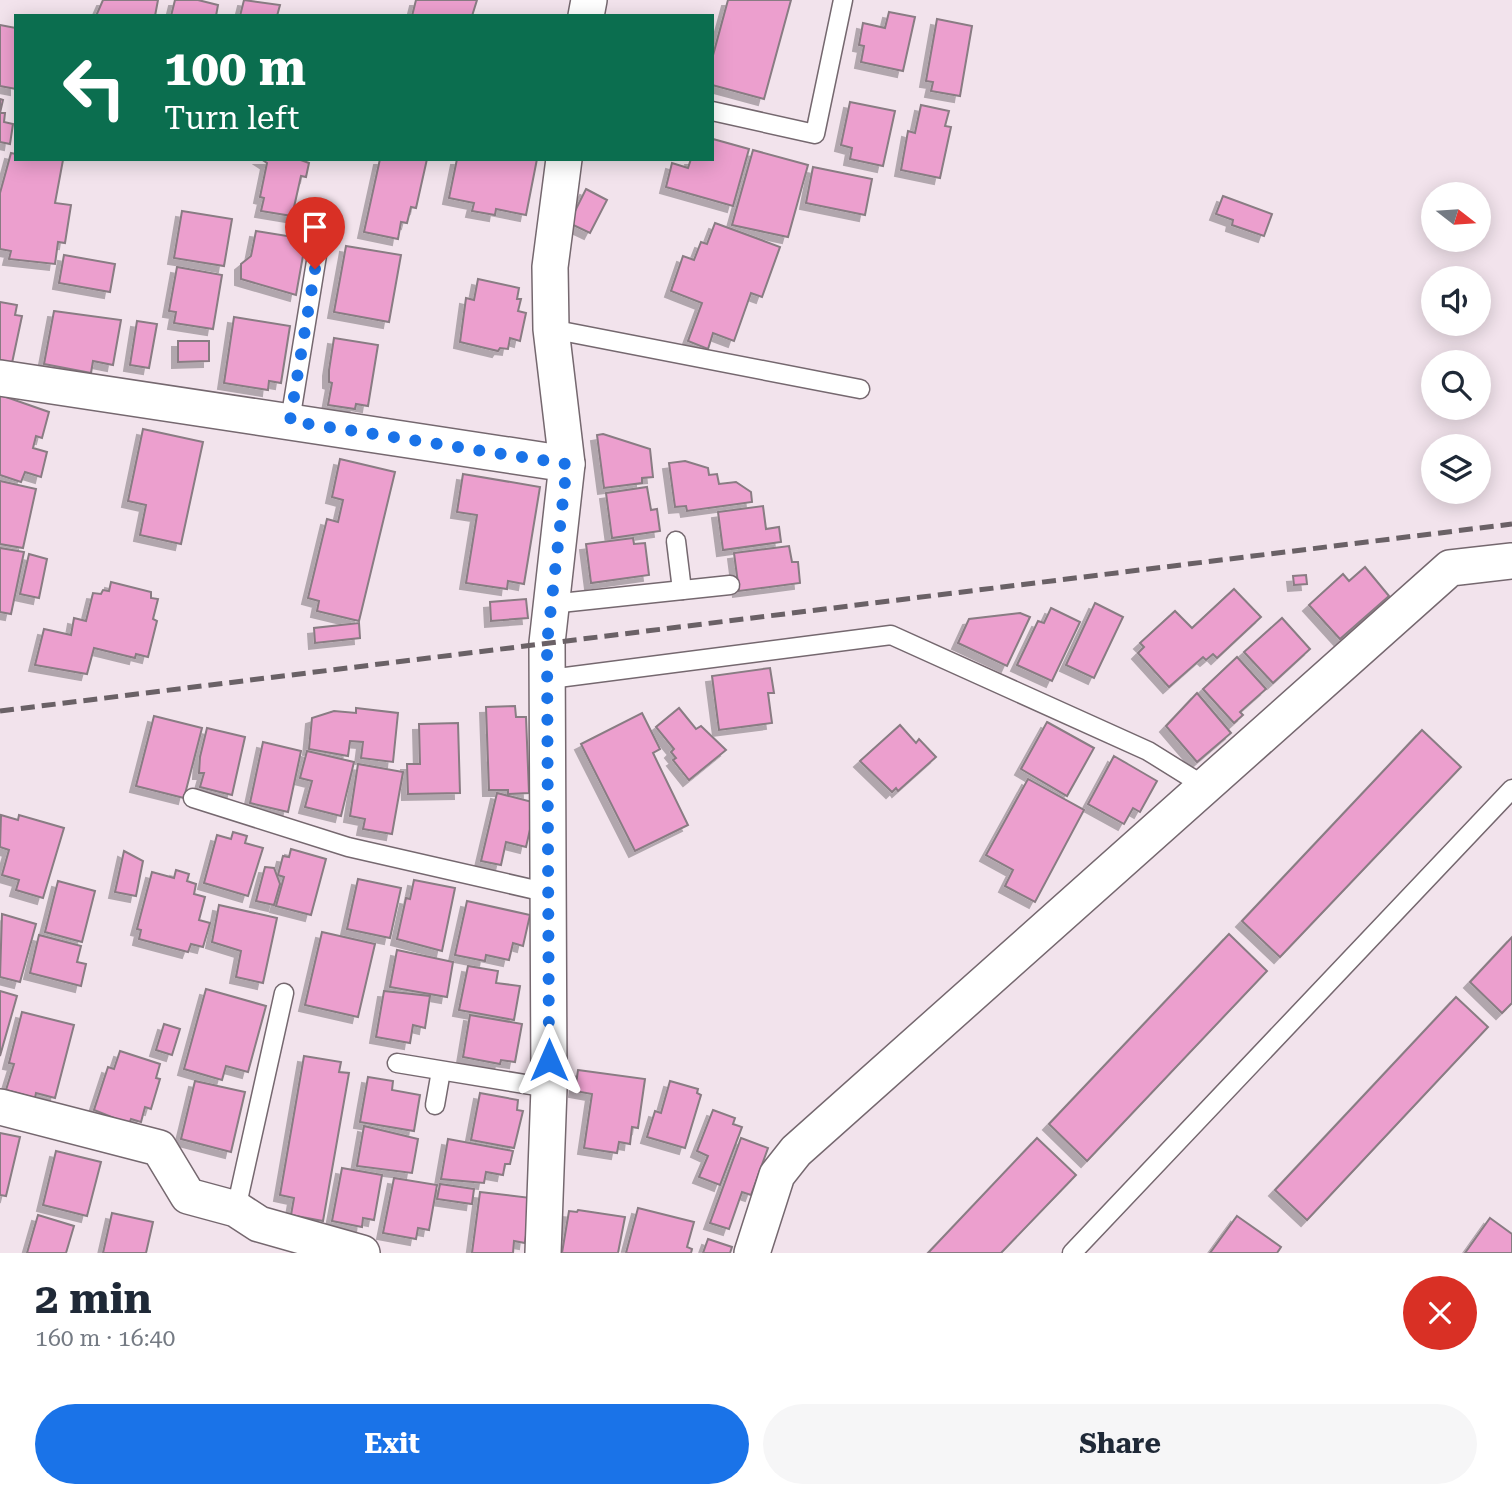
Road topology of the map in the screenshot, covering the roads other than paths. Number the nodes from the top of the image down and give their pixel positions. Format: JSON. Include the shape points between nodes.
{"nodes":[{"id":1,"x":843,"y":0,"type":"edge"},
{"id":2,"x":714,"y":111,"type":"edge"},
{"id":3,"x":564,"y":161,"type":"edge"},
{"id":4,"x":319,"y":243,"type":"dead end"},
{"id":5,"x":551,"y":328,"type":"junction"},
{"id":6,"x":0,"y":378,"type":"edge"},
{"id":7,"x":860,"y":389,"type":"dead end"},
{"id":8,"x":290,"y":421,"type":"junction"},
{"id":9,"x":567,"y":464,"type":"junction"},
{"id":10,"x":676,"y":541,"type":"dead end"},
{"id":11,"x":1512,"y":561,"type":"edge"},
{"id":12,"x":730,"y":585,"type":"dead end"},
{"id":13,"x":682,"y":590,"type":"junction"},
{"id":14,"x":551,"y":604,"type":"junction"},
{"id":15,"x":550,"y":678,"type":"junction"},
{"id":16,"x":1206,"y":787,"type":"junction"},
{"id":17,"x":1512,"y":789,"type":"edge"},
{"id":18,"x":193,"y":797,"type":"dead end"},
{"id":19,"x":549,"y":894,"type":"junction"},
{"id":20,"x":284,"y":993,"type":"dead end"},
{"id":21,"x":397,"y":1063,"type":"dead end"},
{"id":22,"x":441,"y":1070,"type":"junction"},
{"id":23,"x":549,"y":1088,"type":"junction"},
{"id":24,"x":435,"y":1105,"type":"dead end"},
{"id":25,"x":0,"y":1107,"type":"edge"},
{"id":26,"x":236,"y":1209,"type":"junction"},
{"id":27,"x":353,"y":1252,"type":"edge"},
{"id":28,"x":543,"y":1253,"type":"edge"},
{"id":29,"x":752,"y":1253,"type":"edge"},
{"id":30,"x":1072,"y":1253,"type":"edge"}],
"edges":[{"from":1,"to":2,"type":"lane","via":[[815,134]]},
{"from":3,"to":5,"type":"street","via":[[550,267]]},
{"from":4,"to":8,"type":"lane"},
{"from":5,"to":7,"type":"lane"},
{"from":5,"to":9,"type":"street"},
{"from":6,"to":8,"type":"street"},
{"from":8,"to":9,"type":"street"},
{"from":9,"to":14,"type":"street"},
{"from":10,"to":13,"type":"lane"},
{"from":11,"to":16,"type":"street","via":[[1450,568]]},
{"from":12,"to":13,"type":"lane"},
{"from":13,"to":14,"type":"lane"},
{"from":14,"to":15,"type":"street"},
{"from":15,"to":16,"type":"lane","via":[[891,635],[1148,751]]},
{"from":15,"to":19,"type":"street"},
{"from":16,"to":29,"type":"street","via":[[796,1151],[777,1175]]},
{"from":17,"to":30,"type":"lane"},
{"from":18,"to":19,"type":"lane","via":[[348,847]]},
{"from":19,"to":23,"type":"street"},
{"from":20,"to":26,"type":"lane"},
{"from":21,"to":22,"type":"lane"},
{"from":22,"to":23,"type":"lane"},
{"from":22,"to":24,"type":"lane"},
{"from":23,"to":28,"type":"street"},
{"from":25,"to":26,"type":"street","via":[[159,1148],[188,1196]]},
{"from":26,"to":27,"type":"street","via":[[259,1224]]}]}
